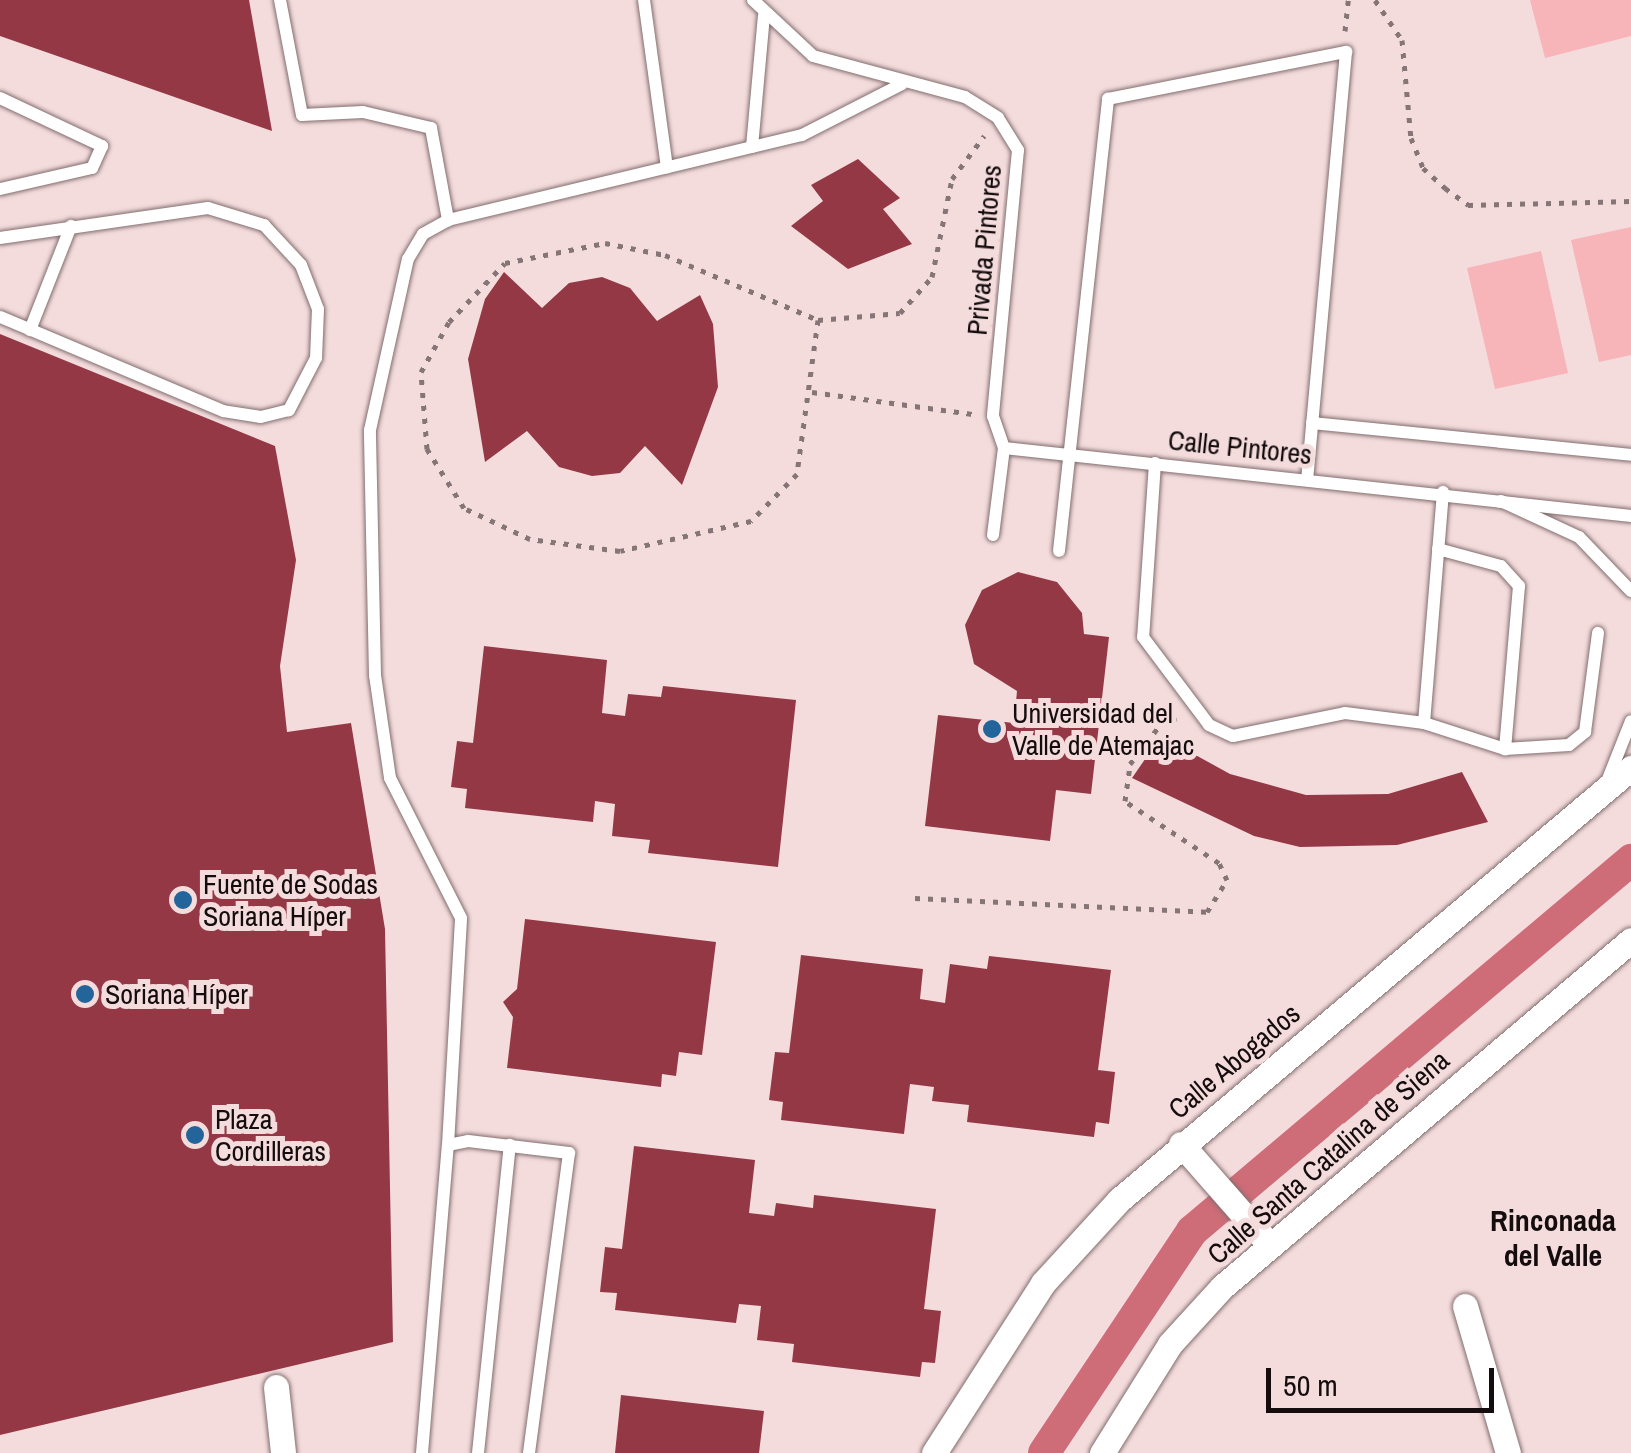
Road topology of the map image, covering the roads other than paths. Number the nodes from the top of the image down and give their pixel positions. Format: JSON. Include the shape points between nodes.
{"nodes":[{"id":1,"x":280,"y":0,"type":"edge"},
{"id":2,"x":644,"y":0,"type":"edge"},
{"id":3,"x":753,"y":0,"type":"edge"},
{"id":4,"x":764,"y":16,"type":"junction"},
{"id":5,"x":902,"y":84,"type":"junction"},
{"id":6,"x":0,"y":98,"type":"edge"},
{"id":7,"x":752,"y":147,"type":"junction"},
{"id":8,"x":667,"y":167,"type":"junction"},
{"id":9,"x":0,"y":189,"type":"edge"},
{"id":10,"x":448,"y":220,"type":"junction"},
{"id":11,"x":71,"y":226,"type":"junction"},
{"id":12,"x":0,"y":238,"type":"edge"},
{"id":13,"x":0,"y":317,"type":"edge"},
{"id":14,"x":30,"y":330,"type":"junction"},
{"id":15,"x":1312,"y":423,"type":"junction"},
{"id":16,"x":1004,"y":448,"type":"junction"},
{"id":17,"x":1072,"y":455,"type":"junction"},
{"id":18,"x":1631,"y":455,"type":"edge"},
{"id":19,"x":1155,"y":463,"type":"junction"},
{"id":20,"x":1308,"y":478,"type":"junction"},
{"id":21,"x":1443,"y":492,"type":"junction"},
{"id":22,"x":1489,"y":496,"type":"junction"},
{"id":23,"x":1631,"y":516,"type":"edge"},
{"id":24,"x":993,"y":535,"type":"dead end"},
{"id":25,"x":1438,"y":549,"type":"junction"},
{"id":26,"x":1059,"y":551,"type":"dead end"},
{"id":27,"x":1631,"y":591,"type":"edge"},
{"id":28,"x":1598,"y":633,"type":"dead end"},
{"id":29,"x":1631,"y":721,"type":"edge"},
{"id":30,"x":1424,"y":723,"type":"junction"},
{"id":31,"x":1505,"y":749,"type":"junction"},
{"id":32,"x":1631,"y":768,"type":"edge"},
{"id":33,"x":1603,"y":791,"type":"junction"},
{"id":34,"x":1631,"y":940,"type":"edge"},
{"id":35,"x":1181,"y":1144,"type":"junction"},
{"id":36,"x":510,"y":1145,"type":"junction"},
{"id":37,"x":448,"y":1146,"type":"junction"},
{"id":38,"x":1268,"y":1243,"type":"junction"},
{"id":39,"x":1464,"y":1306,"type":"dead end"},
{"id":40,"x":276,"y":1387,"type":"dead end"},
{"id":41,"x":283,"y":1453,"type":"edge"},
{"id":42,"x":422,"y":1453,"type":"edge"},
{"id":43,"x":478,"y":1453,"type":"edge"},
{"id":44,"x":529,"y":1453,"type":"edge"},
{"id":45,"x":934,"y":1453,"type":"edge"},
{"id":46,"x":1102,"y":1453,"type":"edge"},
{"id":47,"x":1508,"y":1453,"type":"edge"}],
"edges":[{"from":1,"to":10,"type":"lane","via":[[302,116],[363,112],[430,128]]},
{"from":2,"to":8,"type":"lane"},
{"from":3,"to":4,"type":"lane"},
{"from":4,"to":5,"type":"lane","via":[[813,56]]},
{"from":4,"to":7,"type":"lane"},
{"from":5,"to":7,"type":"lane","via":[[802,135]]},
{"from":5,"to":16,"type":"lane","name":"Privada Pintores","via":[[965,97],[998,118],[1018,150],[993,416]]},
{"from":6,"to":9,"type":"lane","via":[[102,146],[92,168]]},
{"from":7,"to":8,"type":"lane"},
{"from":8,"to":10,"type":"lane"},
{"from":10,"to":37,"type":"lane","via":[[422,234],[408,258],[370,430],[374,675],[390,778],[461,918]]},
{"from":11,"to":12,"type":"lane"},
{"from":11,"to":14,"type":"lane"},
{"from":11,"to":14,"type":"lane","via":[[208,208],[264,225],[301,265],[318,309],[303,394],[290,410],[261,418],[223,411]]},
{"from":13,"to":14,"type":"lane"},
{"from":15,"to":17,"type":"lane","via":[[1346,52],[1108,100]]},
{"from":15,"to":18,"type":"lane"},
{"from":15,"to":20,"type":"lane"},
{"from":16,"to":17,"type":"lane","name":"Calle Pintores"},
{"from":16,"to":24,"type":"lane"},
{"from":17,"to":19,"type":"lane","name":"Calle Pintores"},
{"from":17,"to":26,"type":"lane"},
{"from":19,"to":20,"type":"lane","name":"Calle Pintores"},
{"from":19,"to":30,"type":"lane","via":[[1143,637],[1197,710],[1233,736],[1345,713]]},
{"from":20,"to":21,"type":"lane","name":"Calle Pintores"},
{"from":21,"to":22,"type":"lane","name":"Calle Pintores"},
{"from":21,"to":25,"type":"lane"},
{"from":22,"to":23,"type":"lane","name":"Calle Pintores"},
{"from":22,"to":27,"type":"lane","name":"Calle Pintores","via":[[1579,537]]},
{"from":25,"to":30,"type":"lane"},
{"from":25,"to":31,"type":"lane","via":[[1501,566],[1520,586]]},
{"from":28,"to":31,"type":"lane","via":[[1585,732],[1568,745]]},
{"from":29,"to":33,"type":"lane"},
{"from":30,"to":31,"type":"lane"},
{"from":32,"to":33,"type":"street","name":"Calle Abogados"},
{"from":33,"to":35,"type":"street","name":"Calle Abogados"},
{"from":34,"to":38,"type":"street","name":"Calle Santa Catalina de Siena"},
{"from":35,"to":38,"type":"street"},
{"from":35,"to":45,"type":"street","name":"Calle Abogados","via":[[1043,1283]]},
{"from":36,"to":37,"type":"lane"},
{"from":36,"to":43,"type":"lane"},
{"from":36,"to":44,"type":"lane","via":[[568,1152]]},
{"from":37,"to":42,"type":"lane"},
{"from":38,"to":46,"type":"street","name":"Calle Santa Catalina de Siena","via":[[1170,1344]]},
{"from":39,"to":47,"type":"street"},
{"from":40,"to":41,"type":"street"}]}
